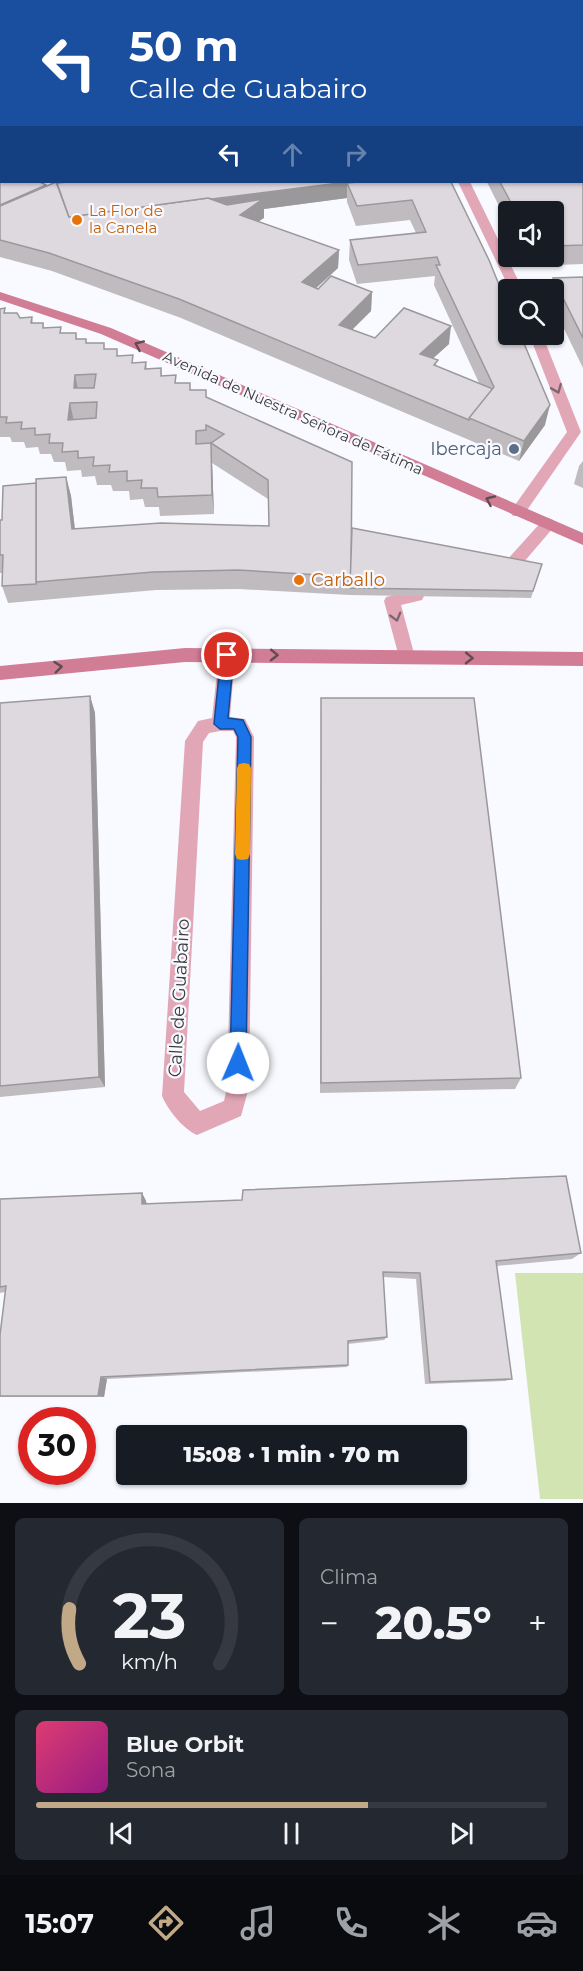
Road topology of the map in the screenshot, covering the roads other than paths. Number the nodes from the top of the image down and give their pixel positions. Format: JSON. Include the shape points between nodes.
{"nodes":[{"id":1,"x":464,"y":183,"type":"edge"},
{"id":2,"x":512,"y":279,"type":"edge"},
{"id":3,"x":583,"y":284,"type":"edge"},
{"id":4,"x":564,"y":285,"type":"edge"},
{"id":5,"x":0,"y":296,"type":"edge"},
{"id":6,"x":539,"y":345,"type":"edge"},
{"id":7,"x":518,"y":512,"type":"junction"},
{"id":8,"x":548,"y":524,"type":"junction"},
{"id":9,"x":583,"y":539,"type":"edge"},
{"id":10,"x":511,"y":566,"type":"edge"},
{"id":11,"x":416,"y":596,"type":"edge"},
{"id":12,"x":227,"y":655,"type":"junction"},
{"id":13,"x":407,"y":657,"type":"junction"},
{"id":14,"x":583,"y":659,"type":"edge"},
{"id":15,"x":0,"y":673,"type":"edge"},
{"id":16,"x":220,"y":724,"type":"junction"}],
"edges":[{"from":1,"to":2,"type":"street"},
{"from":3,"to":4,"type":"street"},
{"from":7,"to":5,"type":"street","name":"Avenida de Nuestra Señora de Fátima","one_way":true,"via":[[106,331]]},
{"from":6,"to":7,"type":"street","one_way":true,"via":[[574,432]]},
{"from":7,"to":8,"type":"street","name":"Avenida de Nuestra Señora de Fátima"},
{"from":8,"to":9,"type":"street","name":"Avenida de Nuestra Señora de Fátima"},
{"from":8,"to":10,"type":"street"},
{"from":11,"to":13,"type":"street","one_way":true,"via":[[392,601]]},
{"from":12,"to":13,"type":"street","one_way":true},
{"from":15,"to":12,"type":"street","one_way":true,"via":[[185,655]]},
{"from":12,"to":16,"type":"street"},
{"from":13,"to":14,"type":"street","one_way":true},
{"from":16,"to":16,"type":"street","name":"Calle de Guabairo","via":[[204,726],[194,741],[174,1072],[173,1096],[197,1124],[233,1108],[238,1087],[245,737],[239,724]]}]}
